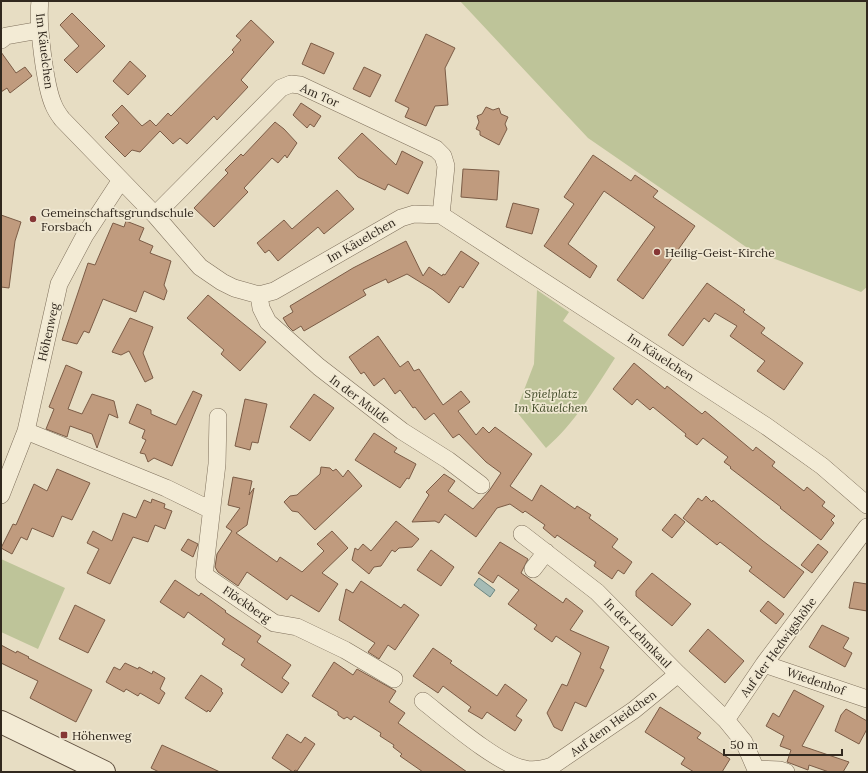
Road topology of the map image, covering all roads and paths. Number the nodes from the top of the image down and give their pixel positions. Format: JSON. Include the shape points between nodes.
{"nodes":[{"id":1,"x":40,"y":1,"type":"edge"},
{"id":2,"x":40,"y":30,"type":"junction"},
{"id":3,"x":1,"y":40,"type":"edge"},
{"id":4,"x":121,"y":180,"type":"junction"},
{"id":5,"x":155,"y":215,"type":"junction"},
{"id":6,"x":440,"y":215,"type":"junction"},
{"id":7,"x":259,"y":295,"type":"junction"},
{"id":8,"x":218,"y":417,"type":"dead end"},
{"id":9,"x":26,"y":431,"type":"junction"},
{"id":10,"x":481,"y":485,"type":"dead end"},
{"id":11,"x":1,"y":496,"type":"edge"},
{"id":12,"x":867,"y":505,"type":"edge"},
{"id":13,"x":212,"y":510,"type":"junction"},
{"id":14,"x":867,"y":527,"type":"edge"},
{"id":15,"x":522,"y":534,"type":"dead end"},
{"id":16,"x":546,"y":552,"type":"junction"},
{"id":17,"x":533,"y":569,"type":"dead end"},
{"id":18,"x":764,"y":664,"type":"junction"},
{"id":19,"x":678,"y":674,"type":"junction"},
{"id":20,"x":394,"y":679,"type":"dead end"},
{"id":21,"x":867,"y":699,"type":"edge"},
{"id":22,"x":423,"y":702,"type":"dead end"},
{"id":23,"x":726,"y":720,"type":"junction"},
{"id":24,"x":1,"y":722,"type":"edge"},
{"id":25,"x":757,"y":771,"type":"edge"},
{"id":26,"x":104,"y":772,"type":"edge"},
{"id":27,"x":786,"y":772,"type":"edge"}],
"edges":[{"from":1,"to":2,"type":"street","name":"Im Käuelchen"},
{"from":2,"to":3,"type":"street","via":[[6,36]]},
{"from":2,"to":4,"type":"street","name":"Im Käuelchen","via":[[53,105],[62,119]]},
{"from":4,"to":5,"type":"street","name":"Im Käuelchen"},
{"from":4,"to":9,"type":"street","name":"Höhenweg","via":[[85,235],[59,284]]},
{"from":5,"to":6,"type":"street","name":"Am Tor","via":[[281,88],[291,84],[300,85],[436,148],[443,156],[446,166]]},
{"from":5,"to":7,"type":"street","name":"Im Käuelchen","via":[[200,268],[222,282]]},
{"from":6,"to":7,"type":"street","name":"Im Käuelchen","via":[[414,214],[401,218],[274,291]]},
{"from":6,"to":12,"type":"street","name":"Im Käuelchen","via":[[766,426],[822,466]]},
{"from":7,"to":10,"type":"street","name":"In der Mulde","via":[[261,308],[268,322],[319,367],[402,431],[448,460]]},
{"from":8,"to":13,"type":"street","name":"Flöckberg","via":[[217,464]]},
{"from":9,"to":11,"type":"street","name":"Höhenweg"},
{"from":9,"to":13,"type":"street","via":[[166,488]]},
{"from":13,"to":20,"type":"street","name":"Flöckberg","via":[[204,575],[274,623],[297,627],[345,650]]},
{"from":14,"to":18,"type":"street","name":"Auf der Hedwigshöhe"},
{"from":15,"to":16,"type":"street","name":"In der Lehmkaul"},
{"from":16,"to":17,"type":"street"},
{"from":16,"to":19,"type":"street","name":"In der Lehmkaul","via":[[597,592]]},
{"from":18,"to":21,"type":"street","name":"Wiedenhof"},
{"from":18,"to":23,"type":"street","name":"Auf der Hedwigshöhe"},
{"from":19,"to":22,"type":"street","name":"Auf dem Heidchen","via":[[634,710],[552,766],[538,770],[524,769],[497,757]]},
{"from":19,"to":23,"type":"street","name":"In der Lehmkaul"},
{"from":23,"to":25,"type":"street","via":[[744,742]]},
{"from":24,"to":26,"type":"main road"},
{"from":25,"to":27,"type":"street"}]}
